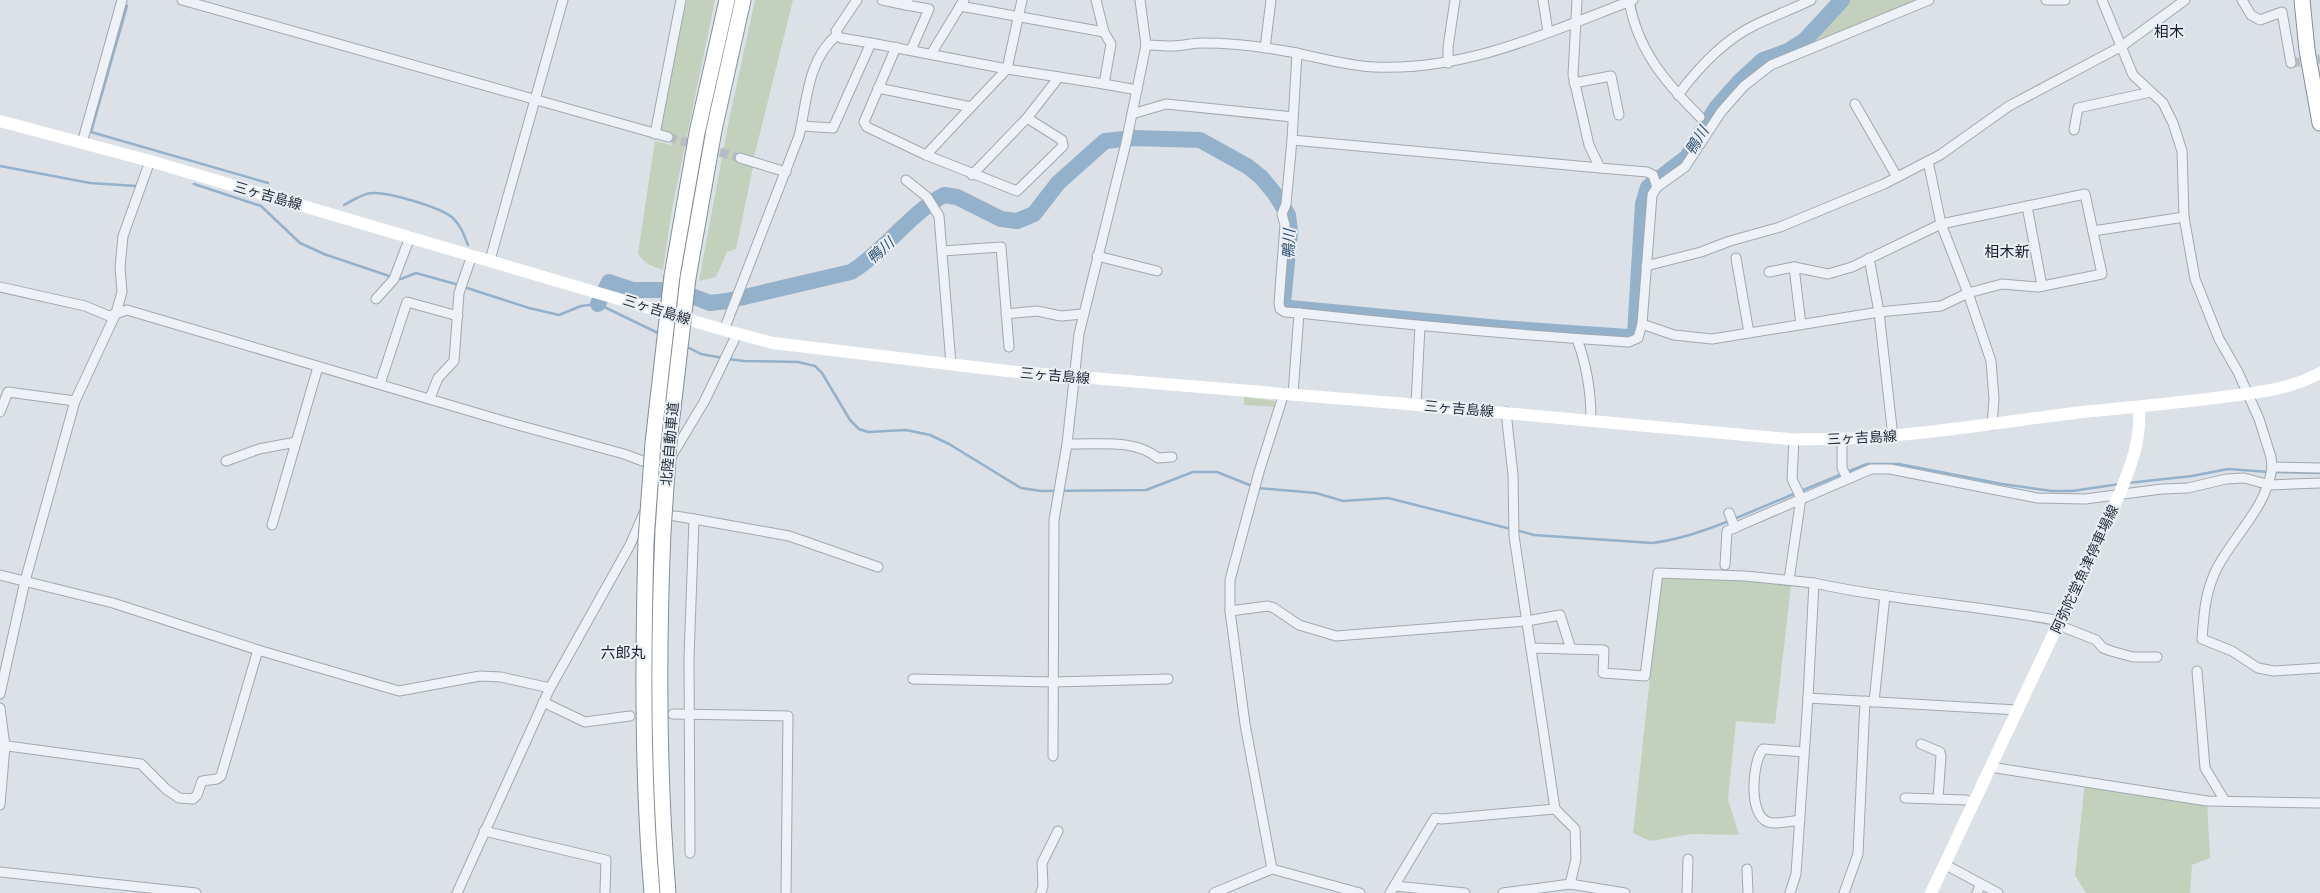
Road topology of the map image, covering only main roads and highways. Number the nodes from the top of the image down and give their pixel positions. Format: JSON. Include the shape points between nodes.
{"nodes":[{"id":1,"x":726,"y":0,"type":"edge"},
{"id":2,"x":743,"y":0,"type":"edge"},
{"id":3,"x":2302,"y":0,"type":"edge"},
{"id":4,"x":0,"y":121,"type":"edge"},
{"id":5,"x":2320,"y":123,"type":"edge"},
{"id":6,"x":2320,"y":373,"type":"edge"},
{"id":7,"x":2139,"y":407,"type":"junction"},
{"id":8,"x":652,"y":893,"type":"edge"},
{"id":9,"x":668,"y":893,"type":"edge"},
{"id":10,"x":1931,"y":893,"type":"edge"}],
"edges":[{"from":1,"to":8,"type":"highway","name":"北陸自動車道","bridge":true,"via":[[697,133],[672,276],[653,442],[646,541],[644,714]]},
{"from":2,"to":9,"type":"highway","name":"北陸自動車道","bridge":true,"via":[[714,130],[688,278],[669,443],[662,531],[659,706]]},
{"from":3,"to":5,"type":"highway"},
{"from":4,"to":7,"type":"main road","name":"三ヶ吉島線","via":[[150,160],[774,343],[1075,377],[1794,439],[1893,436]]},
{"from":6,"to":7,"type":"main road","via":[[2276,389]]},
{"from":7,"to":10,"type":"main road","name":"阿弥陀堂魚津停車場線","via":[[2140,428],[2135,454],[2120,493]]}]}
